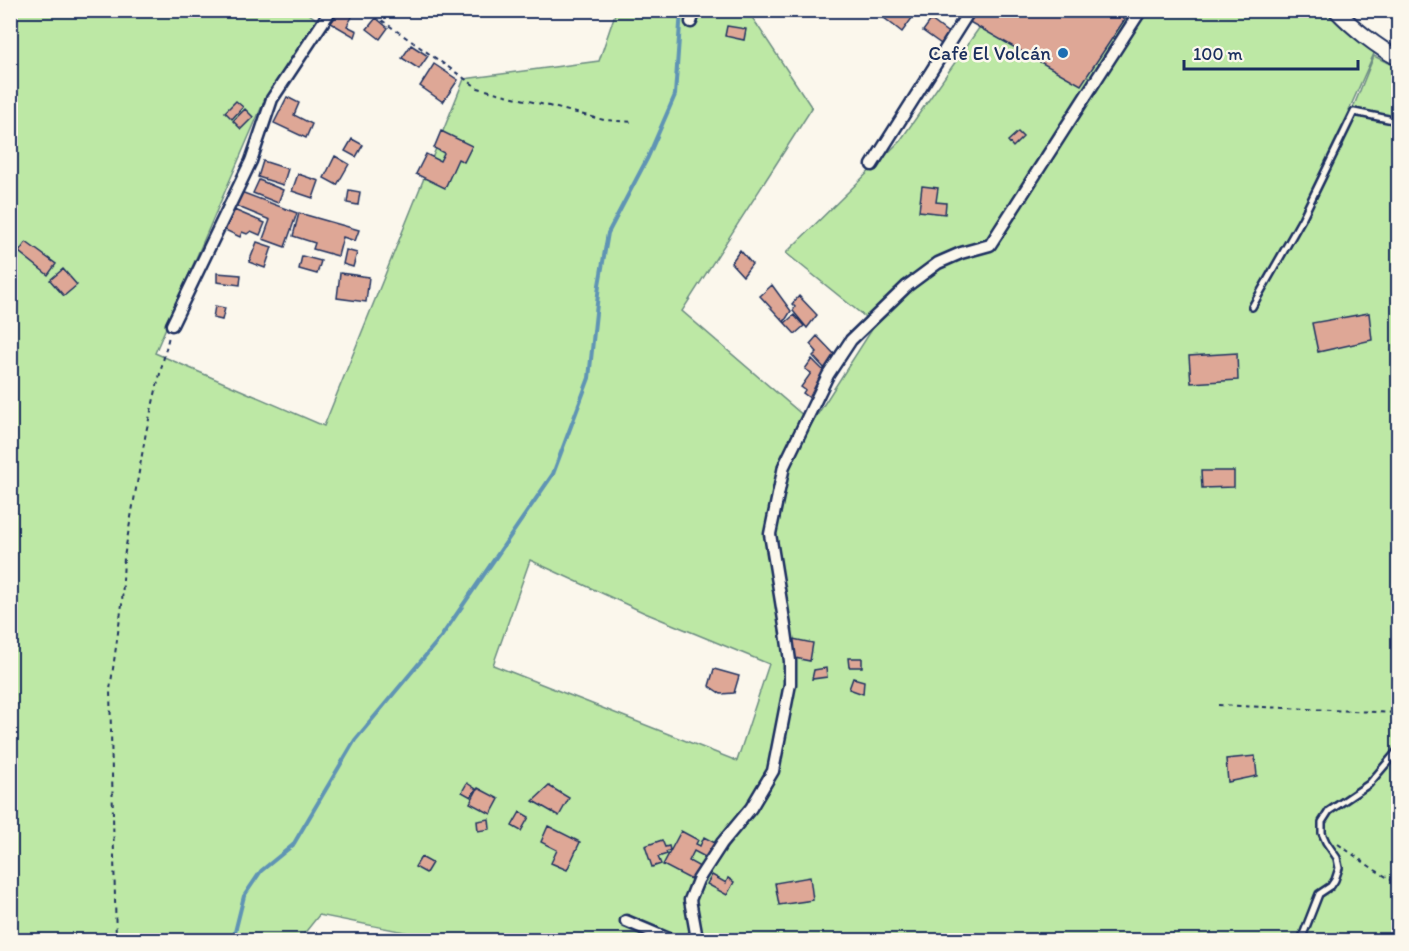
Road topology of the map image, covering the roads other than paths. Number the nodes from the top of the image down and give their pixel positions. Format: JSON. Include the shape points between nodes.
{"nodes":[{"id":1,"x":332,"y":10,"type":"edge"},
{"id":2,"x":695,"y":10,"type":"edge"},
{"id":3,"x":970,"y":10,"type":"edge"},
{"id":4,"x":1141,"y":10,"type":"edge"},
{"id":5,"x":1336,"y":10,"type":"edge"},
{"id":6,"x":691,"y":22,"type":"dead end"},
{"id":7,"x":1398,"y":58,"type":"edge"},
{"id":8,"x":1398,"y":121,"type":"edge"},
{"id":9,"x":872,"y":165,"type":"dead end"},
{"id":10,"x":1252,"y":307,"type":"dead end"},
{"id":11,"x":172,"y":325,"type":"road end"},
{"id":12,"x":1398,"y":750,"type":"edge"},
{"id":13,"x":626,"y":921,"type":"dead end"},
{"id":14,"x":671,"y":940,"type":"edge"},
{"id":15,"x":692,"y":940,"type":"edge"},
{"id":16,"x":1302,"y":940,"type":"edge"}],
"edges":[{"from":1,"to":11,"type":"street","via":[[272,99],[251,162]]},
{"from":2,"to":6,"type":"street"},
{"from":3,"to":9,"type":"street"},
{"from":4,"to":15,"type":"street","via":[[990,245],[938,263],[907,286],[851,340],[828,375],[784,466],[770,534],[790,661],[790,684],[776,760],[751,808],[698,880],[690,900],[696,933]]},
{"from":5,"to":7,"type":"street"},
{"from":8,"to":10,"type":"lane","via":[[1354,111],[1302,219]]},
{"from":12,"to":16,"type":"lane","via":[[1369,784],[1329,811],[1322,822],[1322,833],[1339,867],[1331,886],[1319,894]]},
{"from":13,"to":14,"type":"street"}]}
